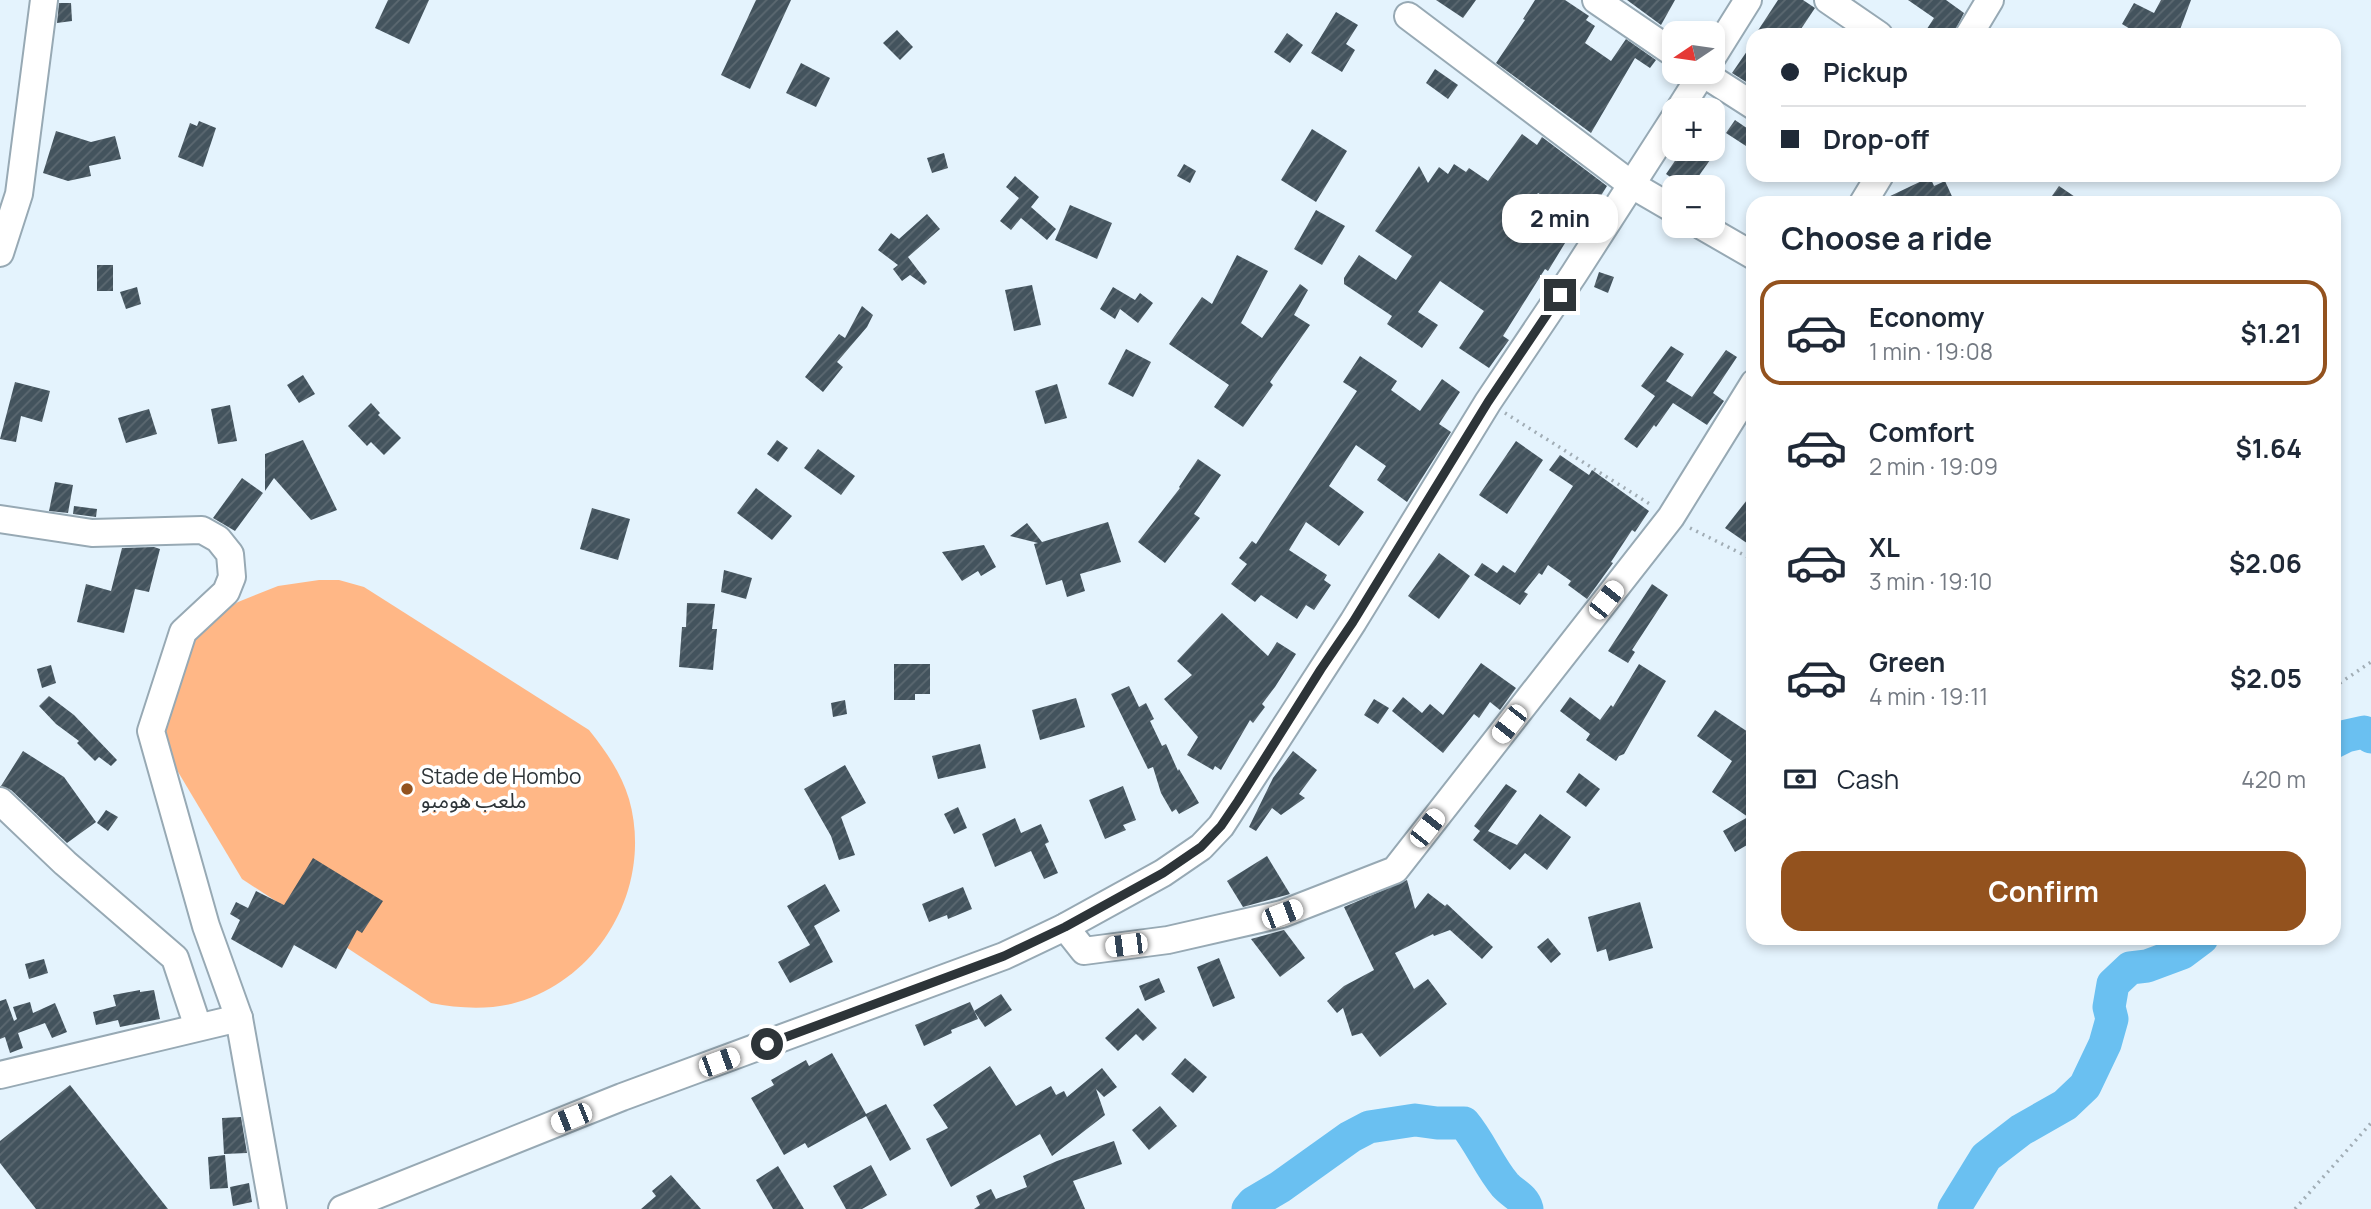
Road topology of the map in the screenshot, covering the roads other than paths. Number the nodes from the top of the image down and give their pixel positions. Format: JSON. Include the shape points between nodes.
{"nodes":[{"id":1,"x":44,"y":0,"type":"edge"},
{"id":2,"x":1596,"y":0,"type":"edge"},
{"id":3,"x":1748,"y":0,"type":"edge"},
{"id":4,"x":1828,"y":0,"type":"edge"},
{"id":5,"x":1990,"y":0,"type":"edge"},
{"id":6,"x":1408,"y":16,"type":"dead end"},
{"id":7,"x":1869,"y":28,"type":"edge"},
{"id":8,"x":1973,"y":28,"type":"edge"},
{"id":9,"x":1726,"y":35,"type":"edge"},
{"id":10,"x":1662,"y":45,"type":"edge"},
{"id":11,"x":1726,"y":84,"type":"edge"},
{"id":12,"x":1746,"y":100,"type":"edge"},
{"id":13,"x":1662,"y":138,"type":"edge"},
{"id":14,"x":1632,"y":185,"type":"junction"},
{"id":15,"x":1662,"y":202,"type":"edge"},
{"id":16,"x":1723,"y":238,"type":"edge"},
{"id":17,"x":1746,"y":251,"type":"edge"},
{"id":18,"x":0,"y":253,"type":"edge"},
{"id":19,"x":1746,"y":396,"type":"edge"},
{"id":20,"x":0,"y":519,"type":"edge"},
{"id":21,"x":0,"y":801,"type":"edge"},
{"id":22,"x":1065,"y":927,"type":"junction"},
{"id":23,"x":239,"y":1018,"type":"junction"},
{"id":24,"x":198,"y":1027,"type":"junction"},
{"id":25,"x":0,"y":1075,"type":"edge"},
{"id":26,"x":273,"y":1209,"type":"edge"},
{"id":27,"x":342,"y":1209,"type":"edge"}],
"edges":[{"from":1,"to":18,"type":"street","via":[[19,194]]},
{"from":2,"to":10,"type":"street"},
{"from":3,"to":9,"type":"street"},
{"from":4,"to":7,"type":"street"},
{"from":5,"to":8,"type":"street"},
{"from":6,"to":14,"type":"street"},
{"from":11,"to":12,"type":"street"},
{"from":13,"to":14,"type":"street"},
{"from":14,"to":15,"type":"street"},
{"from":14,"to":22,"type":"street","via":[[1488,402],[1221,826],[1201,847],[1163,873]]},
{"from":16,"to":17,"type":"street"},
{"from":19,"to":22,"type":"street","via":[[1671,517],[1395,870],[1282,914],[1168,940],[1084,951]]},
{"from":20,"to":23,"type":"street","via":[[92,533],[202,530],[218,539],[230,554],[232,577],[226,592],[183,632],[151,731],[205,926]]},
{"from":21,"to":24,"type":"street","via":[[175,958]]},
{"from":22,"to":27,"type":"street","via":[[1004,956],[622,1097]]},
{"from":23,"to":24,"type":"street"},
{"from":23,"to":26,"type":"street"},
{"from":24,"to":25,"type":"street"}]}
